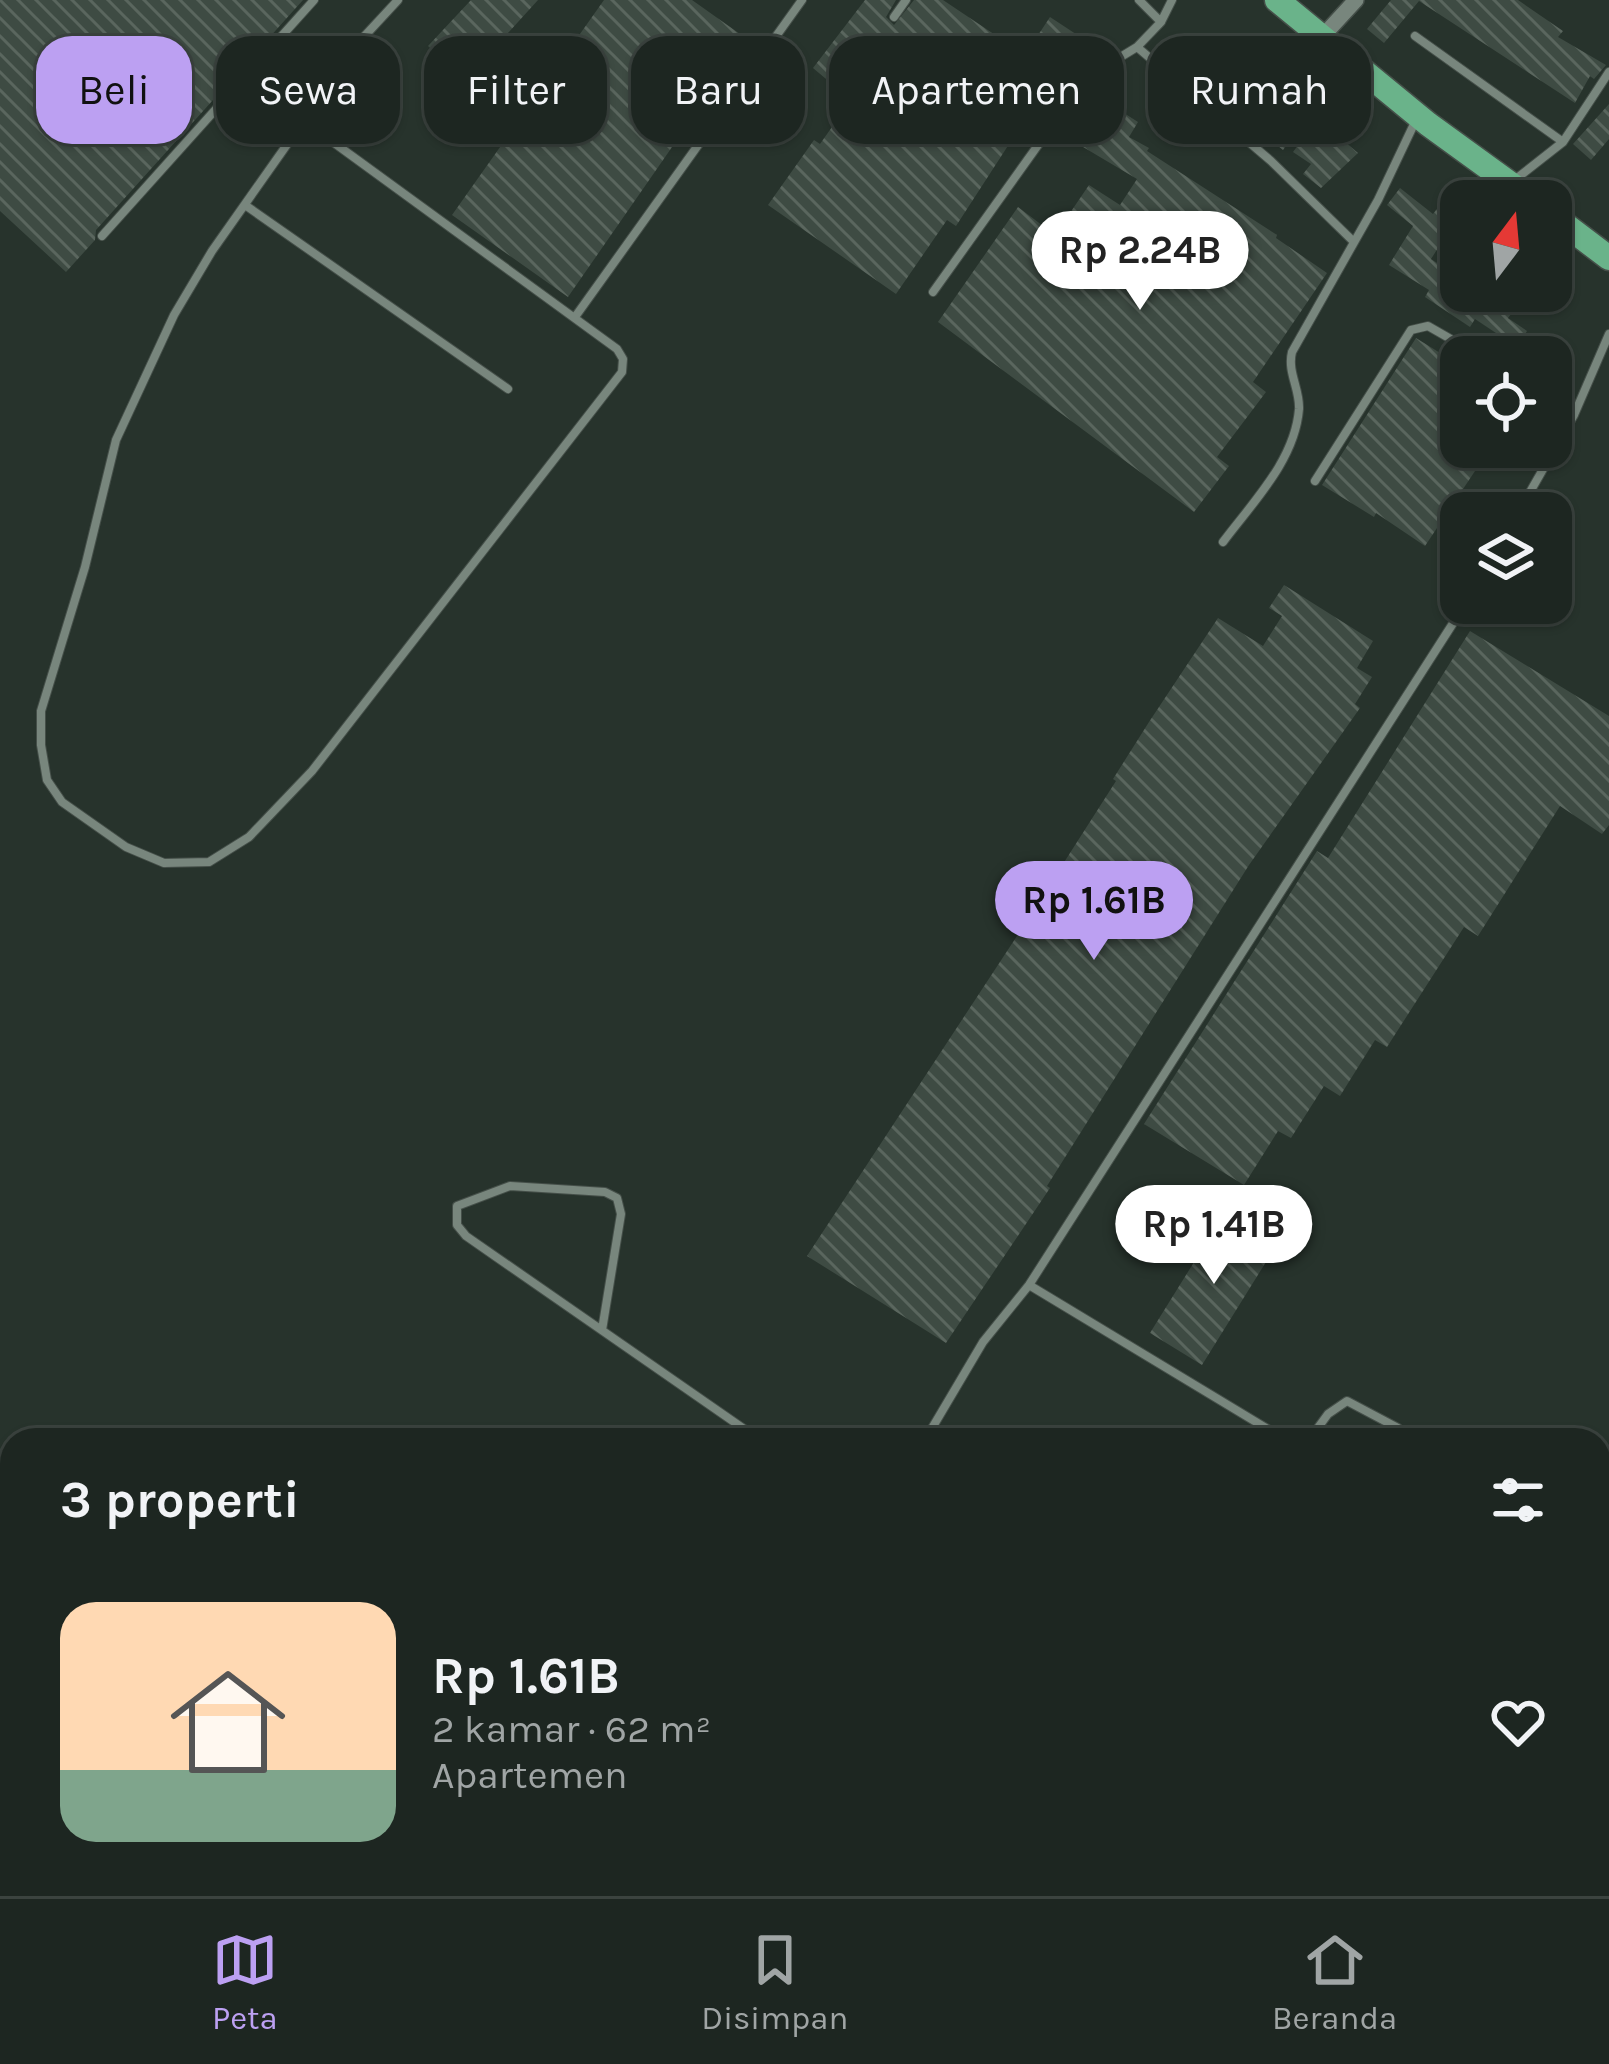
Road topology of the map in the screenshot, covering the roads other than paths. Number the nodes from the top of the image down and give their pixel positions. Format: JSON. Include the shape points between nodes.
{"nodes":[{"id":1,"x":314,"y":0,"type":"edge"},
{"id":2,"x":398,"y":0,"type":"edge"},
{"id":3,"x":802,"y":0,"type":"edge"},
{"id":4,"x":906,"y":0,"type":"edge"},
{"id":5,"x":1139,"y":0,"type":"edge"},
{"id":6,"x":1172,"y":0,"type":"edge"},
{"id":7,"x":1356,"y":0,"type":"edge"},
{"id":8,"x":1289,"y":4,"type":"edge"},
{"id":9,"x":894,"y":16,"type":"dead end"},
{"id":10,"x":1161,"y":22,"type":"junction"},
{"id":11,"x":365,"y":36,"type":"edge"},
{"id":12,"x":1321,"y":36,"type":"edge"},
{"id":13,"x":1323,"y":36,"type":"edge"},
{"id":14,"x":1415,"y":36,"type":"dead end"},
{"id":15,"x":1137,"y":47,"type":"junction"},
{"id":16,"x":1609,"y":72,"type":"edge"},
{"id":17,"x":1371,"y":77,"type":"edge"},
{"id":18,"x":1418,"y":116,"type":"junction"},
{"id":19,"x":1563,"y":142,"type":"junction"},
{"id":20,"x":288,"y":144,"type":"edge"},
{"id":21,"x":336,"y":144,"type":"edge"},
{"id":22,"x":1507,"y":180,"type":"edge"},
{"id":23,"x":1515,"y":180,"type":"edge"},
{"id":24,"x":245,"y":205,"type":"junction"},
{"id":25,"x":1572,"y":230,"type":"edge"},
{"id":26,"x":102,"y":236,"type":"dead end"},
{"id":27,"x":1354,"y":242,"type":"junction"},
{"id":28,"x":1609,"y":258,"type":"edge"},
{"id":29,"x":934,"y":292,"type":"dead end"},
{"id":30,"x":574,"y":317,"type":"junction"},
{"id":31,"x":1609,"y":334,"type":"edge"},
{"id":32,"x":1445,"y":336,"type":"edge"},
{"id":33,"x":508,"y":389,"type":"dead end"},
{"id":34,"x":1574,"y":416,"type":"joint"},
{"id":35,"x":1315,"y":481,"type":"dead end"},
{"id":36,"x":1530,"y":492,"type":"edge"},
{"id":37,"x":1223,"y":542,"type":"dead end"},
{"id":38,"x":1453,"y":624,"type":"edge"},
{"id":39,"x":1029,"y":1285,"type":"junction"},
{"id":40,"x":602,"y":1330,"type":"junction"},
{"id":41,"x":743,"y":1428,"type":"edge"},
{"id":42,"x":932,"y":1428,"type":"edge"},
{"id":43,"x":1266,"y":1428,"type":"edge"},
{"id":44,"x":1318,"y":1428,"type":"edge"},
{"id":45,"x":1398,"y":1428,"type":"dead end"}],
"edges":[{"from":1,"to":26,"type":"lane"},
{"from":2,"to":11,"type":"lane"},
{"from":3,"to":30,"type":"lane"},
{"from":4,"to":9,"type":"lane"},
{"from":5,"to":10,"type":"lane"},
{"from":6,"to":10,"type":"lane"},
{"from":7,"to":13,"type":"street"},
{"from":8,"to":12,"type":"highway"},
{"from":10,"to":15,"type":"lane"},
{"from":14,"to":19,"type":"lane"},
{"from":15,"to":27,"type":"lane"},
{"from":15,"to":29,"type":"lane","via":[[1086,78]]},
{"from":16,"to":19,"type":"lane"},
{"from":17,"to":18,"type":"highway"},
{"from":18,"to":22,"type":"highway"},
{"from":18,"to":27,"type":"lane"},
{"from":19,"to":23,"type":"lane"},
{"from":20,"to":24,"type":"lane"},
{"from":21,"to":30,"type":"lane"},
{"from":24,"to":30,"type":"lane","via":[[174,315],[116,440],[41,711],[47,780],[62,802],[164,863],[209,862],[248,837],[312,771],[622,372],[617,350]]},
{"from":24,"to":33,"type":"lane"},
{"from":25,"to":28,"type":"highway"},
{"from":27,"to":37,"type":"lane","via":[[1292,352],[1300,400],[1293,440]]},
{"from":31,"to":34,"type":"lane"},
{"from":32,"to":35,"type":"lane","via":[[1428,326],[1411,330]]},
{"from":34,"to":36,"type":"lane"},
{"from":38,"to":39,"type":"lane"},
{"from":39,"to":42,"type":"lane","via":[[983,1342]]},
{"from":39,"to":43,"type":"lane"},
{"from":40,"to":40,"type":"lane","via":[[466,1236],[457,1206],[510,1186],[617,1198],[622,1214]]},
{"from":40,"to":41,"type":"lane"},
{"from":44,"to":45,"type":"lane","via":[[1347,1401]]}]}
